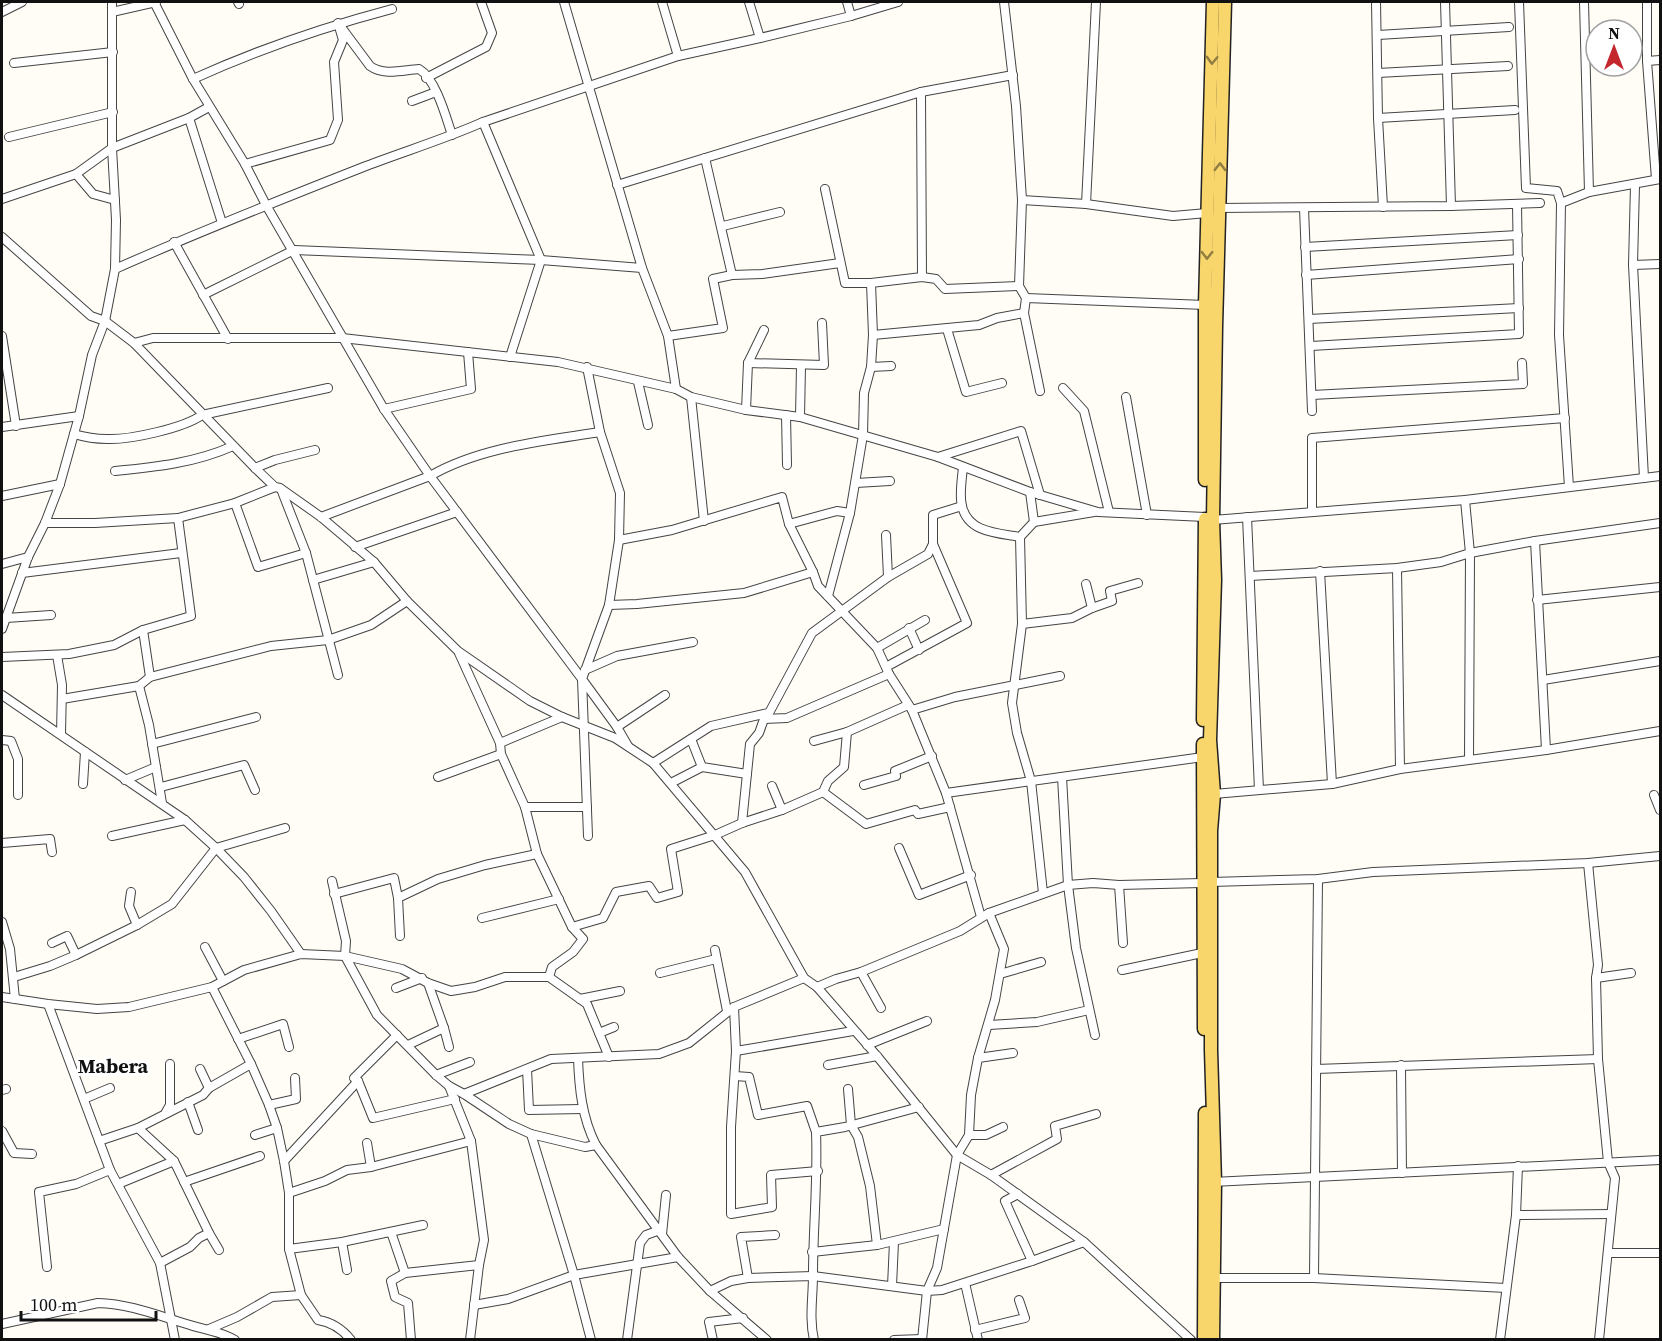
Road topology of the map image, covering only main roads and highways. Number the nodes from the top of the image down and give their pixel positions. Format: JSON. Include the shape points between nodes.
{"nodes":[{"id":1,"x":1213,"y":2,"type":"edge"},
{"id":2,"x":1225,"y":2,"type":"edge"},
{"id":3,"x":1213,"y":211,"type":"junction"},
{"id":4,"x":1212,"y":280,"type":"junction"},
{"id":5,"x":1209,"y":518,"type":"junction"},
{"id":6,"x":1207,"y":883,"type":"junction"},
{"id":7,"x":1210,"y":1182,"type":"junction"},
{"id":8,"x":1204,"y":1340,"type":"edge"},
{"id":9,"x":1213,"y":1340,"type":"edge"}],
"edges":[{"from":1,"to":3,"type":"main road","one_way":true},
{"from":3,"to":2,"type":"main road","one_way":true},
{"from":3,"to":4,"type":"main road"},
{"from":4,"to":5,"type":"main road"},
{"from":4,"to":5,"type":"main road","via":[[1205,305]]},
{"from":5,"to":6,"type":"main road","via":[[1203,757]]},
{"from":5,"to":6,"type":"main road","via":[[1215,580],[1210,740],[1214,794]]},
{"from":6,"to":7,"type":"main road"},
{"from":6,"to":7,"type":"main road","via":[[1202,953]]},
{"from":7,"to":8,"type":"main road"},
{"from":7,"to":9,"type":"main road","via":[[1215,1278]]}]}
